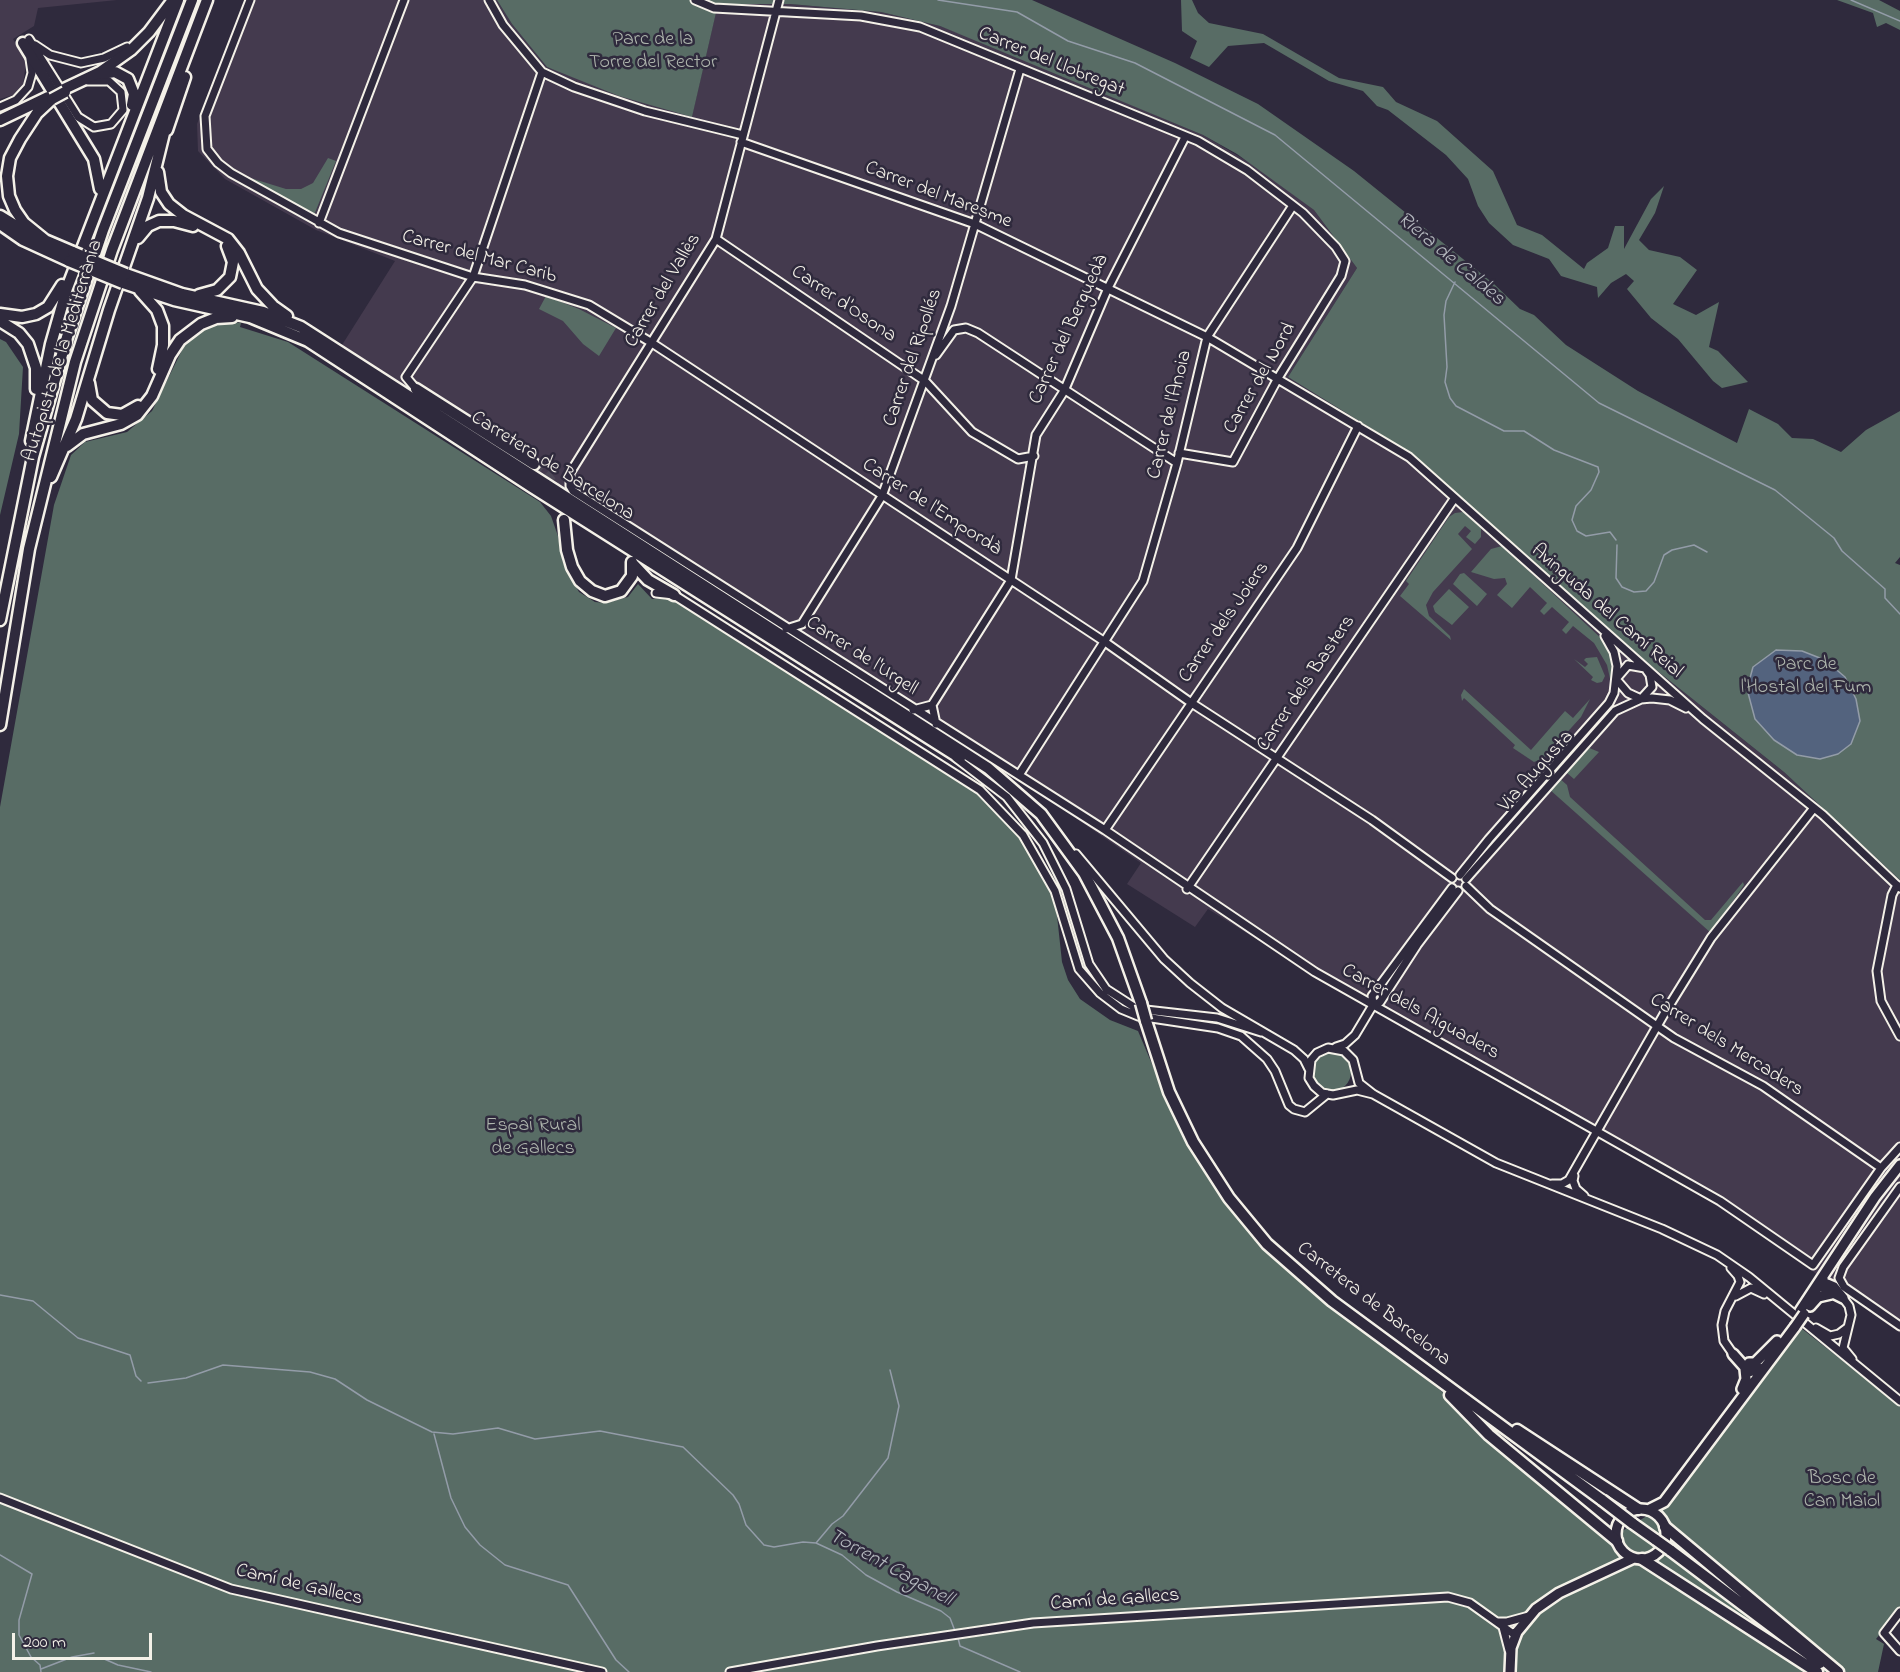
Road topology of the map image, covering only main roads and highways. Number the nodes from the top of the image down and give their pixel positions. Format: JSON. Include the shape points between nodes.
{"nodes":[{"id":1,"x":173,"y":0,"type":"edge"},
{"id":2,"x":178,"y":0,"type":"edge"},
{"id":3,"x":192,"y":0,"type":"edge"},
{"id":4,"x":206,"y":3,"type":"edge"},
{"id":5,"x":26,"y":41,"type":"road end"},
{"id":6,"x":65,"y":91,"type":"junction"},
{"id":7,"x":52,"y":97,"type":"junction"},
{"id":8,"x":0,"y":118,"type":"edge"},
{"id":9,"x":123,"y":137,"type":"junction"},
{"id":10,"x":155,"y":181,"type":"junction"},
{"id":11,"x":100,"y":195,"type":"junction"},
{"id":12,"x":0,"y":216,"type":"edge"},
{"id":13,"x":0,"y":226,"type":"edge"},
{"id":14,"x":45,"y":240,"type":"junction"},
{"id":15,"x":129,"y":254,"type":"junction"},
{"id":16,"x":73,"y":257,"type":"junction"},
{"id":17,"x":125,"y":278,"type":"junction"},
{"id":18,"x":138,"y":289,"type":"junction"},
{"id":19,"x":193,"y":296,"type":"junction"},
{"id":20,"x":0,"y":314,"type":"edge"},
{"id":21,"x":259,"y":320,"type":"junction"},
{"id":22,"x":0,"y":321,"type":"edge"},
{"id":23,"x":347,"y":356,"type":"junction"},
{"id":24,"x":90,"y":371,"type":"junction"},
{"id":25,"x":416,"y":389,"type":"road end"},
{"id":26,"x":35,"y":420,"type":"junction"},
{"id":27,"x":61,"y":452,"type":"junction"},
{"id":28,"x":534,"y":464,"type":"tunnel mouth"},
{"id":29,"x":547,"y":485,"type":"junction"},
{"id":30,"x":21,"y":512,"type":"junction"},
{"id":31,"x":564,"y":520,"type":"tunnel mouth"},
{"id":32,"x":634,"y":531,"type":"road end"},
{"id":33,"x":603,"y":532,"type":"junction"},
{"id":34,"x":29,"y":549,"type":"junction"},
{"id":35,"x":632,"y":562,"type":"junction"},
{"id":36,"x":674,"y":595,"type":"road end"},
{"id":37,"x":0,"y":620,"type":"edge"},
{"id":38,"x":0,"y":725,"type":"edge"},
{"id":39,"x":1043,"y":819,"type":"junction"},
{"id":40,"x":1900,"y":1167,"type":"edge"},
{"id":41,"x":1834,"y":1268,"type":"junction"},
{"id":42,"x":1820,"y":1284,"type":"junction"},
{"id":43,"x":1835,"y":1286,"type":"junction"},
{"id":44,"x":1843,"y":1298,"type":"road end"},
{"id":45,"x":1805,"y":1310,"type":"junction"},
{"id":46,"x":1793,"y":1324,"type":"junction"},
{"id":47,"x":1777,"y":1341,"type":"junction"},
{"id":48,"x":1732,"y":1354,"type":"road end"},
{"id":49,"x":1747,"y":1366,"type":"junction"},
{"id":50,"x":1428,"y":1372,"type":"junction"},
{"id":51,"x":1759,"y":1373,"type":"junction"},
{"id":52,"x":1439,"y":1380,"type":"junction"},
{"id":53,"x":1742,"y":1389,"type":"junction"},
{"id":54,"x":1681,"y":1479,"type":"junction"},
{"id":55,"x":1664,"y":1502,"type":"junction"},
{"id":56,"x":1643,"y":1510,"type":"junction"},
{"id":57,"x":1663,"y":1524,"type":"junction"},
{"id":58,"x":1617,"y":1543,"type":"junction"},
{"id":59,"x":1638,"y":1559,"type":"junction"},
{"id":60,"x":1606,"y":1571,"type":"junction"},
{"id":61,"x":1510,"y":1672,"type":"edge"},
{"id":62,"x":1817,"y":1672,"type":"edge"},
{"id":63,"x":1832,"y":1672,"type":"edge"},
{"id":64,"x":1838,"y":1672,"type":"edge"}],
"edges":[{"from":1,"to":6,"type":"highway","via":[[144,38],[124,56]]},
{"from":2,"to":9,"type":"highway"},
{"from":3,"to":30,"type":"highway","name":"Autopista de la Mediterrània","via":[[86,277],[44,414]]},
{"from":4,"to":10,"type":"highway","via":[[164,131]]},
{"from":4,"to":34,"type":"highway","name":"Autopista de la Mediterrània","via":[[100,284],[63,406]]},
{"from":5,"to":11,"type":"highway","via":[[94,159]]},
{"from":6,"to":7,"type":"highway","bridge":true},
{"from":6,"to":9,"type":"highway","via":[[111,72],[121,74],[130,82],[134,98]]},
{"from":7,"to":8,"type":"highway"},
{"from":7,"to":14,"type":"highway","via":[[32,119],[7,170],[8,191],[17,215]]},
{"from":9,"to":11,"type":"highway"},
{"from":10,"to":15,"type":"highway"},
{"from":10,"to":23,"type":"highway","via":[[173,208],[233,244],[266,300],[338,346]]},
{"from":11,"to":16,"type":"highway"},
{"from":12,"to":14,"type":"highway","name":"Carretera de Barcelona"},
{"from":13,"to":16,"type":"highway","name":"Carretera de Barcelona"},
{"from":14,"to":16,"type":"highway","name":"Carretera de Barcelona"},
{"from":15,"to":19,"type":"highway","via":[[140,233],[159,221],[187,224],[216,236],[231,252],[232,273],[218,290]]},
{"from":15,"to":24,"type":"highway"},
{"from":16,"to":17,"type":"highway","name":"Carretera de Barcelona","bridge":true},
{"from":16,"to":20,"type":"highway","via":[[58,294],[43,311],[22,317]]},
{"from":16,"to":26,"type":"highway"},
{"from":17,"to":18,"type":"highway","name":"Carretera de Barcelona"},
{"from":17,"to":19,"type":"highway","name":"Carretera de Barcelona"},
{"from":18,"to":21,"type":"highway","name":"Carretera de Barcelona"},
{"from":18,"to":24,"type":"highway","via":[[157,309],[164,332],[161,357],[146,395],[128,413],[107,413],[90,396]]},
{"from":19,"to":23,"type":"highway","name":"Carretera de Barcelona","via":[[275,316],[301,327]]},
{"from":21,"to":27,"type":"highway","via":[[224,317],[193,328],[175,347],[152,396],[138,415],[77,436]]},
{"from":21,"to":33,"type":"highway","name":"Carretera de Barcelona","via":[[296,334],[326,352]]},
{"from":22,"to":26,"type":"highway","via":[[19,333],[32,350],[37,379]]},
{"from":23,"to":29,"type":"highway","name":"Carretera de Barcelona"},
{"from":24,"to":27,"type":"highway"},
{"from":25,"to":28,"type":"highway"},
{"from":26,"to":30,"type":"highway"},
{"from":27,"to":34,"type":"highway"},
{"from":29,"to":32,"type":"highway","via":[[588,503]]},
{"from":29,"to":39,"type":"highway","name":"Carretera de Barcelona","via":[[972,758],[1001,778]]},
{"from":30,"to":37,"type":"highway","name":"Autopista de la Mediterrània"},
{"from":31,"to":35,"type":"highway","via":[[572,567],[592,591],[609,596],[621,591],[632,576]]},
{"from":33,"to":35,"type":"highway"},
{"from":33,"to":39,"type":"highway","name":"Carretera de Barcelona","via":[[1002,786]]},
{"from":34,"to":38,"type":"highway","name":"Autopista de la Mediterrània"},
{"from":35,"to":36,"type":"highway","via":[[648,580]]},
{"from":39,"to":50,"type":"highway","name":"Carretera de Barcelona","bridge":true,"via":[[1084,873],[1108,916],[1184,1126],[1215,1178],[1248,1223],[1304,1279]]},
{"from":40,"to":41,"type":"main road"},
{"from":40,"to":42,"type":"main road","via":[[1875,1197]]},
{"from":41,"to":42,"type":"main road"},
{"from":41,"to":43,"type":"main road"},
{"from":42,"to":43,"type":"main road"},
{"from":42,"to":45,"type":"main road"},
{"from":43,"to":44,"type":"main road"},
{"from":43,"to":45,"type":"main road"},
{"from":45,"to":46,"type":"main road"},
{"from":46,"to":47,"type":"main road"},
{"from":46,"to":51,"type":"main road"},
{"from":47,"to":49,"type":"main road"},
{"from":47,"to":51,"type":"main road"},
{"from":48,"to":49,"type":"main road"},
{"from":49,"to":51,"type":"main road"},
{"from":49,"to":53,"type":"main road"},
{"from":50,"to":52,"type":"highway","name":"Carretera de Barcelona"},
{"from":50,"to":58,"type":"highway","via":[[1489,1435]]},
{"from":51,"to":53,"type":"main road"},
{"from":51,"to":54,"type":"main road"},
{"from":52,"to":56,"type":"highway"},
{"from":52,"to":63,"type":"highway","name":"Carretera de Barcelona","bridge":true},
{"from":53,"to":54,"type":"main road"},
{"from":54,"to":55,"type":"main road"},
{"from":55,"to":56,"type":"main road"},
{"from":55,"to":57,"type":"main road"},
{"from":56,"to":57,"type":"main road"},
{"from":56,"to":58,"type":"main road","via":[[1628,1513],[1620,1521]]},
{"from":57,"to":59,"type":"main road","via":[[1662,1548],[1653,1556]]},
{"from":57,"to":64,"type":"highway"},
{"from":58,"to":59,"type":"main road","via":[[1625,1553]]},
{"from":58,"to":60,"type":"main road","via":[[1616,1561]]},
{"from":59,"to":60,"type":"main road"},
{"from":59,"to":62,"type":"highway"},
{"from":60,"to":61,"type":"main road","via":[[1552,1597],[1529,1616],[1517,1632]]}]}
